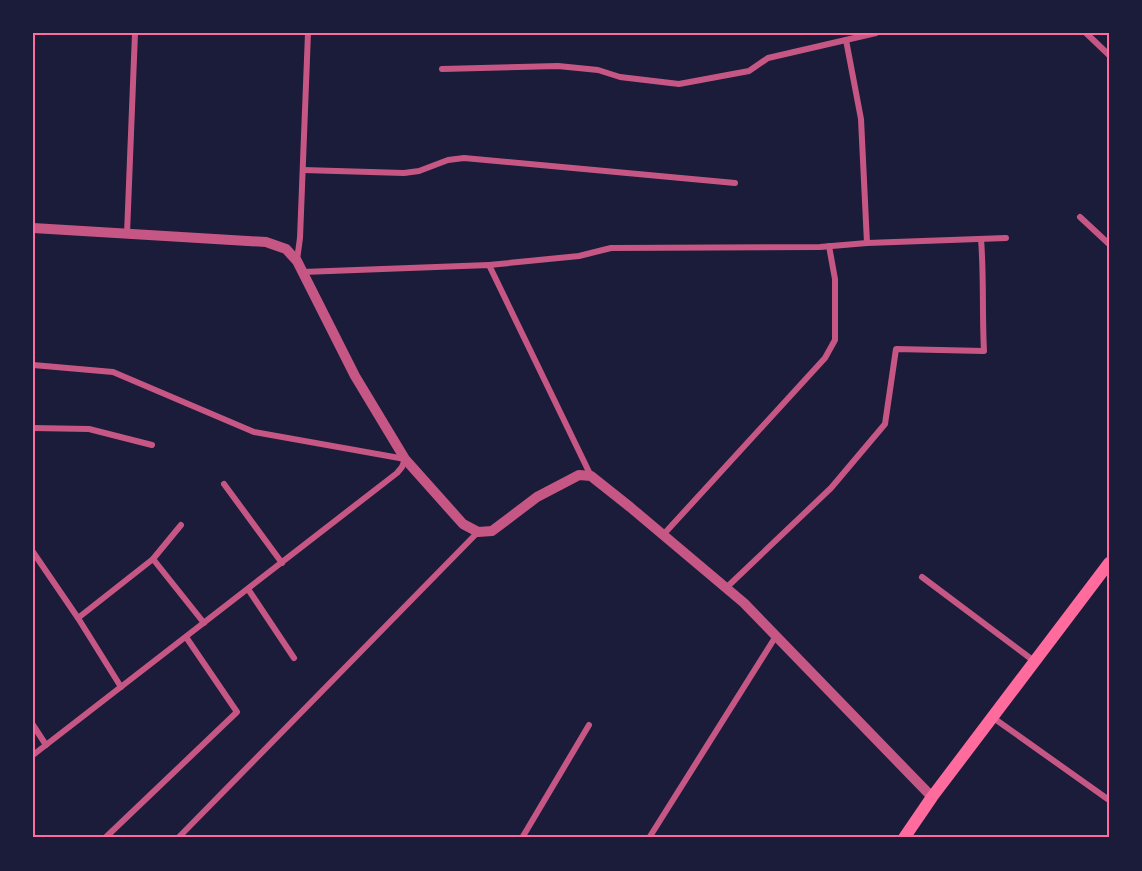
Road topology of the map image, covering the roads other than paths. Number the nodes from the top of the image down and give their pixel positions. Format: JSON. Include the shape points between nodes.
{"nodes":[{"id":1,"x":135,"y":33,"type":"edge"},
{"id":2,"x":308,"y":33,"type":"edge"},
{"id":3,"x":876,"y":33,"type":"edge"},
{"id":4,"x":1086,"y":33,"type":"edge"},
{"id":5,"x":846,"y":40,"type":"junction"},
{"id":6,"x":1109,"y":55,"type":"edge"},
{"id":7,"x":442,"y":69,"type":"dead end"},
{"id":8,"x":303,"y":170,"type":"junction"},
{"id":9,"x":735,"y":183,"type":"dead end"},
{"id":10,"x":1080,"y":217,"type":"dead end"},
{"id":11,"x":33,"y":228,"type":"edge"},
{"id":12,"x":127,"y":234,"type":"junction"},
{"id":13,"x":981,"y":238,"type":"junction"},
{"id":14,"x":1006,"y":238,"type":"dead end"},
{"id":15,"x":867,"y":243,"type":"junction"},
{"id":16,"x":1109,"y":244,"type":"edge"},
{"id":17,"x":829,"y":246,"type":"junction"},
{"id":18,"x":297,"y":261,"type":"junction"},
{"id":19,"x":489,"y":265,"type":"junction"},
{"id":20,"x":303,"y":272,"type":"junction"},
{"id":21,"x":33,"y":365,"type":"edge"},
{"id":22,"x":33,"y":428,"type":"edge"},
{"id":23,"x":152,"y":445,"type":"dead end"},
{"id":24,"x":405,"y":459,"type":"junction"},
{"id":25,"x":591,"y":476,"type":"junction"},
{"id":26,"x":224,"y":484,"type":"dead end"},
{"id":27,"x":181,"y":525,"type":"dead end"},
{"id":28,"x":478,"y":532,"type":"junction"},
{"id":29,"x":663,"y":534,"type":"junction"},
{"id":30,"x":33,"y":552,"type":"edge"},
{"id":31,"x":153,"y":559,"type":"junction"},
{"id":32,"x":282,"y":562,"type":"junction"},
{"id":33,"x":1109,"y":563,"type":"edge"},
{"id":34,"x":922,"y":577,"type":"dead end"},
{"id":35,"x":726,"y":588,"type":"junction"},
{"id":36,"x":248,"y":589,"type":"junction"},
{"id":37,"x":78,"y":618,"type":"junction"},
{"id":38,"x":204,"y":623,"type":"junction"},
{"id":39,"x":776,"y":636,"type":"junction"},
{"id":40,"x":186,"y":637,"type":"junction"},
{"id":41,"x":294,"y":658,"type":"dead end"},
{"id":42,"x":1034,"y":662,"type":"junction"},
{"id":43,"x":121,"y":687,"type":"junction"},
{"id":44,"x":992,"y":717,"type":"junction"},
{"id":45,"x":33,"y":725,"type":"edge"},
{"id":46,"x":589,"y":725,"type":"dead end"},
{"id":47,"x":46,"y":745,"type":"junction"},
{"id":48,"x":33,"y":755,"type":"edge"},
{"id":49,"x":932,"y":797,"type":"junction"},
{"id":50,"x":1109,"y":800,"type":"edge"},
{"id":51,"x":105,"y":838,"type":"edge"},
{"id":52,"x":178,"y":838,"type":"edge"},
{"id":53,"x":522,"y":838,"type":"edge"},
{"id":54,"x":649,"y":838,"type":"edge"},
{"id":55,"x":904,"y":838,"type":"edge"}],
"edges":[{"from":1,"to":12,"type":"street"},
{"from":2,"to":8,"type":"street"},
{"from":3,"to":5,"type":"street"},
{"from":4,"to":6,"type":"street"},
{"from":5,"to":7,"type":"street","via":[[768,58],[749,71],[679,84],[558,66]]},
{"from":5,"to":15,"type":"street","via":[[861,119]]},
{"from":8,"to":9,"type":"street","via":[[404,173],[465,158]]},
{"from":8,"to":18,"type":"street"},
{"from":10,"to":16,"type":"street"},
{"from":11,"to":12,"type":"street"},
{"from":12,"to":18,"type":"street","via":[[266,242],[286,249]]},
{"from":13,"to":14,"type":"street"},
{"from":13,"to":15,"type":"street"},
{"from":13,"to":35,"type":"street","via":[[984,351],[896,349],[885,424],[831,488]]},
{"from":15,"to":17,"type":"street"},
{"from":17,"to":19,"type":"street","via":[[611,248],[579,256]]},
{"from":17,"to":29,"type":"street","via":[[835,279],[835,340],[825,358]]},
{"from":18,"to":20,"type":"street"},
{"from":19,"to":20,"type":"street"},
{"from":19,"to":25,"type":"street"},
{"from":20,"to":24,"type":"street","via":[[356,376]]},
{"from":21,"to":24,"type":"street","via":[[112,372],[254,432]]},
{"from":22,"to":23,"type":"street","via":[[89,429]]},
{"from":24,"to":28,"type":"street","via":[[463,524]]},
{"from":24,"to":32,"type":"street","via":[[397,473]]},
{"from":25,"to":28,"type":"street","via":[[579,475],[537,497],[492,531]]},
{"from":25,"to":29,"type":"street"},
{"from":26,"to":32,"type":"street"},
{"from":27,"to":31,"type":"street"},
{"from":28,"to":52,"type":"street"},
{"from":29,"to":35,"type":"street"},
{"from":30,"to":37,"type":"street"},
{"from":31,"to":37,"type":"street"},
{"from":31,"to":38,"type":"street"},
{"from":32,"to":36,"type":"street"},
{"from":33,"to":42,"type":"main road"},
{"from":34,"to":42,"type":"street"},
{"from":35,"to":39,"type":"street"},
{"from":36,"to":38,"type":"street"},
{"from":36,"to":41,"type":"street"},
{"from":37,"to":43,"type":"street"},
{"from":38,"to":40,"type":"street"},
{"from":39,"to":49,"type":"street"},
{"from":39,"to":54,"type":"street"},
{"from":40,"to":43,"type":"street"},
{"from":40,"to":51,"type":"street","via":[[237,712]]},
{"from":42,"to":44,"type":"main road"},
{"from":43,"to":47,"type":"street"},
{"from":44,"to":49,"type":"main road"},
{"from":44,"to":50,"type":"street"},
{"from":45,"to":47,"type":"street"},
{"from":46,"to":53,"type":"street"},
{"from":47,"to":48,"type":"street"},
{"from":49,"to":55,"type":"main road"}]}
